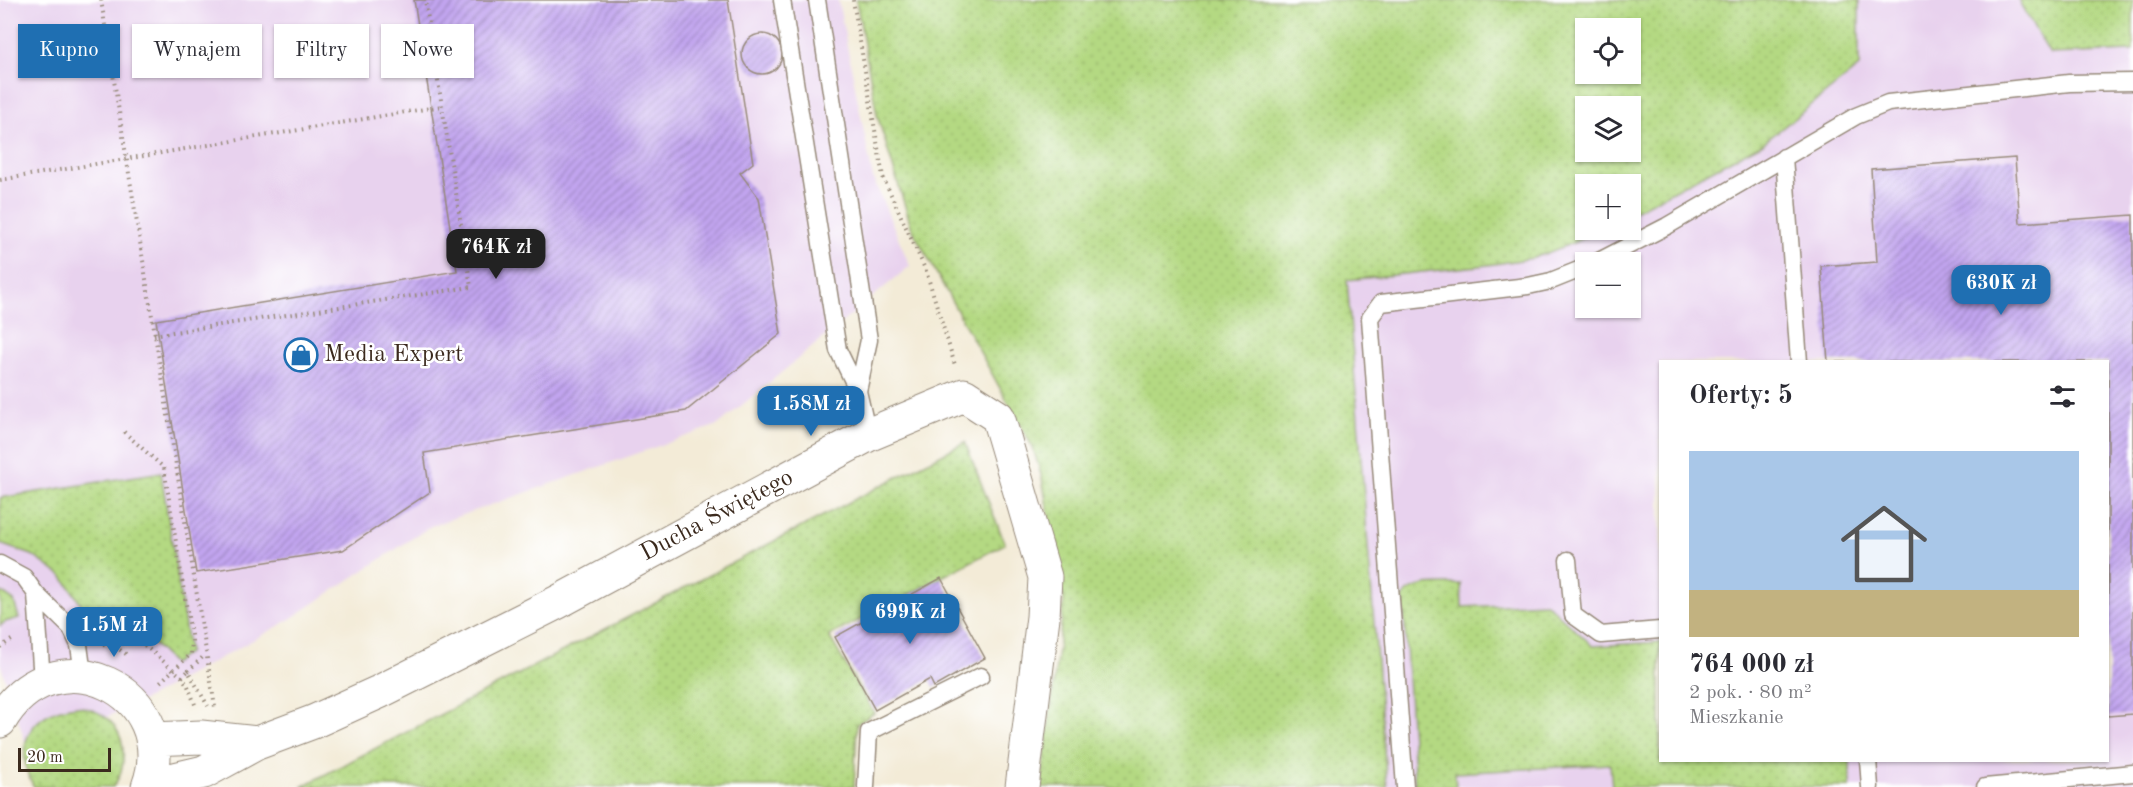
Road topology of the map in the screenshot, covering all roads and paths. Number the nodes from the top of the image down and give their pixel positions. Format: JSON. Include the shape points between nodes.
{"nodes":[{"id":1,"x":101,"y":0,"type":"edge"},
{"id":2,"x":425,"y":0,"type":"edge"},
{"id":3,"x":782,"y":0,"type":"edge"},
{"id":4,"x":817,"y":0,"type":"edge"},
{"id":5,"x":853,"y":0,"type":"edge"},
{"id":6,"x":2133,"y":82,"type":"edge"},
{"id":7,"x":442,"y":106,"type":"junction"},
{"id":8,"x":1784,"y":157,"type":"junction"},
{"id":9,"x":126,"y":159,"type":"junction"},
{"id":10,"x":0,"y":180,"type":"edge"},
{"id":11,"x":1616,"y":252,"type":"edge"},
{"id":12,"x":1575,"y":271,"type":"edge"},
{"id":13,"x":154,"y":335,"type":"junction"},
{"id":14,"x":1799,"y":360,"type":"edge"},
{"id":15,"x":858,"y":391,"type":"junction"},
{"id":16,"x":964,"y":395,"type":"junction"},
{"id":17,"x":124,"y":432,"type":"dead end"},
{"id":18,"x":868,"y":435,"type":"junction"},
{"id":19,"x":1568,"y":561,"type":"dead end"},
{"id":20,"x":0,"y":564,"type":"edge"},
{"id":21,"x":36,"y":594,"type":"junction"},
{"id":22,"x":1659,"y":630,"type":"edge"},
{"id":23,"x":206,"y":654,"type":"junction"},
{"id":24,"x":188,"y":671,"type":"junction"},
{"id":25,"x":83,"y":675,"type":"junction"},
{"id":26,"x":981,"y":676,"type":"dead end"},
{"id":27,"x":182,"y":677,"type":"dead end"},
{"id":28,"x":42,"y":681,"type":"junction"},
{"id":29,"x":159,"y":683,"type":"dead end"},
{"id":30,"x":0,"y":721,"type":"edge"},
{"id":31,"x":153,"y":739,"type":"junction"},
{"id":32,"x":257,"y":743,"type":"junction"},
{"id":33,"x":1868,"y":762,"type":"edge"},
{"id":34,"x":2133,"y":773,"type":"edge"},
{"id":35,"x":2047,"y":784,"type":"edge"},
{"id":36,"x":148,"y":786,"type":"edge"},
{"id":37,"x":866,"y":787,"type":"edge"},
{"id":38,"x":1022,"y":787,"type":"edge"},
{"id":39,"x":1405,"y":787,"type":"edge"},
{"id":40,"x":1870,"y":787,"type":"edge"},
{"id":41,"x":1985,"y":787,"type":"edge"}],
"edges":[{"from":1,"to":9,"type":"path"},
{"from":2,"to":7,"type":"path"},
{"from":3,"to":15,"type":"lane","via":[[838,350]]},
{"from":4,"to":15,"type":"lane","via":[[869,340]]},
{"from":5,"to":16,"type":"path","via":[[883,177],[926,271]]},
{"from":6,"to":8,"type":"lane","via":[[2068,83],[1888,104],[1856,116]]},
{"from":7,"to":9,"type":"path"},
{"from":7,"to":13,"type":"path","via":[[471,287]]},
{"from":8,"to":11,"type":"lane"},
{"from":8,"to":14,"type":"lane"},
{"from":9,"to":10,"type":"path"},
{"from":9,"to":13,"type":"path"},
{"from":12,"to":39,"type":"lane","via":[[1528,286],[1381,303],[1370,318]]},
{"from":13,"to":23,"type":"path"},
{"from":15,"to":18,"type":"lane"},
{"from":16,"to":18,"type":"street","name":"Ducha Świętego"},
{"from":16,"to":38,"type":"street","via":[[998,417],[1045,577]]},
{"from":17,"to":29,"type":"path","via":[[164,468],[192,641],[191,654]]},
{"from":18,"to":32,"type":"street","name":"Ducha Świętego","via":[[558,602],[390,687]]},
{"from":19,"to":22,"type":"lane","via":[[1573,615],[1601,635]]},
{"from":20,"to":21,"type":"lane","via":[[24,577]]},
{"from":21,"to":25,"type":"lane","via":[[71,628],[79,645]]},
{"from":21,"to":28,"type":"lane"},
{"from":23,"to":24,"type":"path"},
{"from":23,"to":24,"type":"path","via":[[215,707],[208,709]]},
{"from":24,"to":27,"type":"path"},
{"from":25,"to":28,"type":"street","via":[[62,675]]},
{"from":25,"to":31,"type":"street","via":[[107,682],[128,696],[143,715]]},
{"from":26,"to":37,"type":"lane","via":[[869,732]]},
{"from":28,"to":30,"type":"street","via":[[23,691]]},
{"from":31,"to":32,"type":"street","name":"Ducha Świętego","via":[[201,737]]},
{"from":31,"to":36,"type":"street","via":[[154,762]]},
{"from":32,"to":36,"type":"street","name":"Ducha Świętego","via":[[204,772]]},
{"from":33,"to":40,"type":"lane"},
{"from":34,"to":35,"type":"lane"},
{"from":35,"to":41,"type":"lane"}]}
